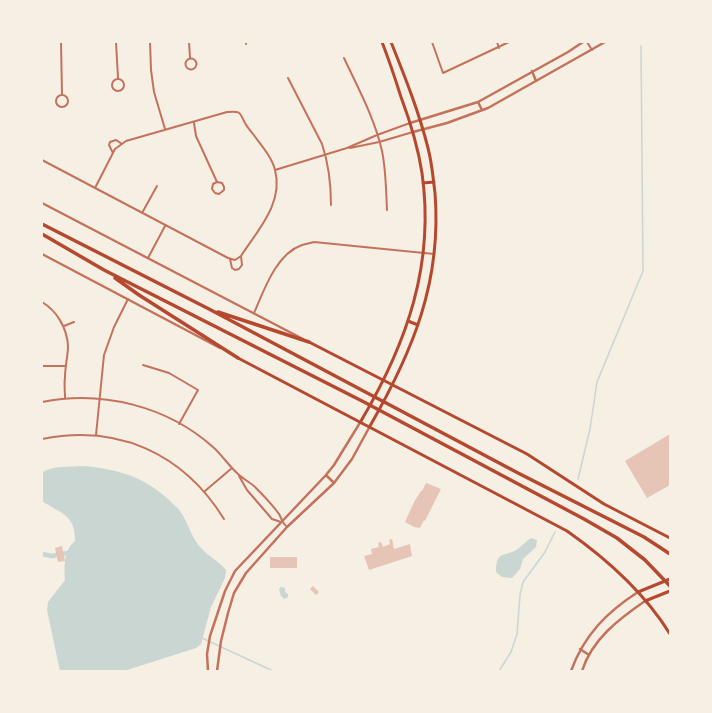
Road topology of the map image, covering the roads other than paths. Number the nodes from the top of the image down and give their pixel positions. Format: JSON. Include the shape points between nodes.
{"nodes":[{"id":1,"x":61,"y":42,"type":"edge"},
{"id":2,"x":116,"y":42,"type":"edge"},
{"id":3,"x":150,"y":42,"type":"edge"},
{"id":4,"x":189,"y":42,"type":"edge"},
{"id":5,"x":382,"y":42,"type":"edge"},
{"id":6,"x":391,"y":42,"type":"edge"},
{"id":7,"x":432,"y":42,"type":"edge"},
{"id":8,"x":497,"y":42,"type":"edge"},
{"id":9,"x":509,"y":42,"type":"edge"},
{"id":10,"x":583,"y":42,"type":"edge"},
{"id":11,"x":588,"y":42,"type":"edge"},
{"id":12,"x":605,"y":42,"type":"edge"},
{"id":13,"x":499,"y":48,"type":"junction"},
{"id":14,"x":394,"y":50,"type":"junction"},
{"id":15,"x":592,"y":50,"type":"junction"},
{"id":16,"x":387,"y":53,"type":"junction"},
{"id":17,"x":190,"y":58,"type":"junction"},
{"id":18,"x":344,"y":58,"type":"dead end"},
{"id":19,"x":532,"y":71,"type":"junction"},
{"id":20,"x":118,"y":78,"type":"junction"},
{"id":21,"x":288,"y":78,"type":"dead end"},
{"id":22,"x":536,"y":81,"type":"junction"},
{"id":23,"x":62,"y":95,"type":"junction"},
{"id":24,"x":478,"y":102,"type":"junction"},
{"id":25,"x":482,"y":110,"type":"junction"},
{"id":26,"x":420,"y":120,"type":"junction"},
{"id":27,"x":194,"y":123,"type":"junction"},
{"id":28,"x":410,"y":123,"type":"junction"},
{"id":29,"x":165,"y":129,"type":"junction"},
{"id":30,"x":423,"y":129,"type":"junction"},
{"id":31,"x":413,"y":132,"type":"junction"},
{"id":32,"x":377,"y":135,"type":"junction"},
{"id":33,"x":379,"y":142,"type":"junction"},
{"id":34,"x":122,"y":144,"type":"junction"},
{"id":35,"x":346,"y":148,"type":"junction"},
{"id":36,"x":113,"y":153,"type":"junction"},
{"id":37,"x":326,"y":155,"type":"junction"},
{"id":38,"x":42,"y":160,"type":"edge"},
{"id":39,"x":275,"y":170,"type":"junction"},
{"id":40,"x":217,"y":182,"type":"junction"},
{"id":41,"x":434,"y":182,"type":"junction"},
{"id":42,"x":423,"y":183,"type":"junction"},
{"id":43,"x":157,"y":186,"type":"dead end"},
{"id":44,"x":95,"y":188,"type":"junction"},
{"id":45,"x":42,"y":203,"type":"edge"},
{"id":46,"x":331,"y":205,"type":"dead end"},
{"id":47,"x":386,"y":210,"type":"dead end"},
{"id":48,"x":142,"y":213,"type":"junction"},
{"id":49,"x":42,"y":224,"type":"edge"},
{"id":50,"x":165,"y":226,"type":"junction"},
{"id":51,"x":43,"y":235,"type":"edge"},
{"id":52,"x":424,"y":253,"type":"junction"},
{"id":53,"x":42,"y":254,"type":"edge"},
{"id":54,"x":434,"y":254,"type":"junction"},
{"id":55,"x":240,"y":256,"type":"junction"},
{"id":56,"x":148,"y":258,"type":"junction"},
{"id":57,"x":230,"y":259,"type":"junction"},
{"id":58,"x":104,"y":270,"type":"junction"},
{"id":59,"x":128,"y":299,"type":"junction"},
{"id":60,"x":42,"y":302,"type":"edge"},
{"id":61,"x":209,"y":309,"type":"junction"},
{"id":62,"x":254,"y":313,"type":"junction"},
{"id":63,"x":408,"y":321,"type":"junction"},
{"id":64,"x":74,"y":322,"type":"dead end"},
{"id":65,"x":418,"y":325,"type":"junction"},
{"id":66,"x":64,"y":326,"type":"junction"},
{"id":67,"x":308,"y":342,"type":"junction"},
{"id":68,"x":238,"y":358,"type":"junction"},
{"id":69,"x":143,"y":365,"type":"dead end"},
{"id":70,"x":42,"y":366,"type":"edge"},
{"id":71,"x":66,"y":366,"type":"junction"},
{"id":72,"x":383,"y":380,"type":"junction"},
{"id":73,"x":393,"y":385,"type":"junction"},
{"id":74,"x":65,"y":398,"type":"junction"},
{"id":75,"x":100,"y":399,"type":"junction"},
{"id":76,"x":42,"y":402,"type":"edge"},
{"id":77,"x":361,"y":421,"type":"junction"},
{"id":78,"x":180,"y":424,"type":"junction"},
{"id":79,"x":370,"y":426,"type":"junction"},
{"id":80,"x":96,"y":435,"type":"junction"},
{"id":81,"x":42,"y":439,"type":"edge"},
{"id":82,"x":232,"y":468,"type":"junction"},
{"id":83,"x":239,"y":475,"type":"junction"},
{"id":84,"x":326,"y":475,"type":"junction"},
{"id":85,"x":334,"y":483,"type":"junction"},
{"id":86,"x":205,"y":491,"type":"junction"},
{"id":87,"x":224,"y":519,"type":"dead end"},
{"id":88,"x":281,"y":522,"type":"junction"},
{"id":89,"x":287,"y":527,"type":"junction"},
{"id":90,"x":670,"y":538,"type":"edge"},
{"id":91,"x":670,"y":554,"type":"edge"},
{"id":92,"x":670,"y":580,"type":"edge"},
{"id":93,"x":670,"y":586,"type":"edge"},
{"id":94,"x":670,"y":591,"type":"edge"},
{"id":95,"x":638,"y":592,"type":"junction"},
{"id":96,"x":645,"y":601,"type":"junction"},
{"id":97,"x":670,"y":634,"type":"edge"},
{"id":98,"x":580,"y":649,"type":"junction"},
{"id":99,"x":589,"y":655,"type":"junction"},
{"id":100,"x":208,"y":671,"type":"edge"},
{"id":101,"x":217,"y":671,"type":"edge"},
{"id":102,"x":571,"y":671,"type":"edge"},
{"id":103,"x":582,"y":671,"type":"edge"}],
"edges":[{"from":1,"to":23,"type":"street"},
{"from":2,"to":20,"type":"street"},
{"from":3,"to":29,"type":"street","via":[[154,92]]},
{"from":4,"to":17,"type":"street"},
{"from":5,"to":16,"type":"main road"},
{"from":6,"to":14,"type":"main road"},
{"from":7,"to":13,"type":"street","via":[[443,73]]},
{"from":8,"to":13,"type":"street"},
{"from":9,"to":13,"type":"street"},
{"from":10,"to":19,"type":"street"},
{"from":11,"to":15,"type":"street"},
{"from":12,"to":15,"type":"street"},
{"from":14,"to":16,"type":"main road"},
{"from":14,"to":26,"type":"main road"},
{"from":15,"to":22,"type":"street"},
{"from":16,"to":28,"type":"main road"},
{"from":17,"to":17,"type":"street","via":[[186,65],[192,69],[196,62]]},
{"from":18,"to":32,"type":"street"},
{"from":19,"to":22,"type":"street"},
{"from":19,"to":24,"type":"street"},
{"from":20,"to":20,"type":"street","via":[[125,84],[122,90],[118,91],[112,86]]},
{"from":21,"to":37,"type":"street"},
{"from":22,"to":25,"type":"street"},
{"from":23,"to":23,"type":"street","via":[[68,102],[61,107],[56,104],[56,100]]},
{"from":24,"to":25,"type":"street"},
{"from":24,"to":26,"type":"street"},
{"from":25,"to":30,"type":"street"},
{"from":26,"to":28,"type":"street"},
{"from":26,"to":30,"type":"main road"},
{"from":27,"to":29,"type":"street"},
{"from":27,"to":39,"type":"street","via":[[227,112],[237,112],[242,115],[269,156]]},
{"from":27,"to":40,"type":"street","via":[[196,136]]},
{"from":28,"to":31,"type":"main road"},
{"from":28,"to":32,"type":"street"},
{"from":29,"to":34,"type":"street"},
{"from":30,"to":31,"type":"street"},
{"from":30,"to":41,"type":"main road"},
{"from":31,"to":33,"type":"street"},
{"from":31,"to":42,"type":"main road"},
{"from":32,"to":33,"type":"street"},
{"from":32,"to":35,"type":"street"},
{"from":33,"to":35,"type":"street"},
{"from":33,"to":47,"type":"street","via":[[386,180]]},
{"from":34,"to":36,"type":"street"},
{"from":34,"to":36,"type":"street","via":[[116,140],[110,142]]},
{"from":35,"to":37,"type":"street"},
{"from":36,"to":44,"type":"street"},
{"from":37,"to":39,"type":"street"},
{"from":37,"to":46,"type":"street","via":[[331,180]]},
{"from":38,"to":44,"type":"street"},
{"from":39,"to":55,"type":"street","via":[[276,200]]},
{"from":40,"to":40,"type":"street","via":[[213,184],[212,189],[219,194],[224,190],[224,186]]},
{"from":41,"to":42,"type":"main road"},
{"from":41,"to":54,"type":"main road"},
{"from":42,"to":52,"type":"main road"},
{"from":43,"to":48,"type":"street"},
{"from":44,"to":48,"type":"street"},
{"from":45,"to":56,"type":"street"},
{"from":48,"to":50,"type":"street"},
{"from":49,"to":61,"type":"highway"},
{"from":50,"to":56,"type":"street"},
{"from":50,"to":57,"type":"street"},
{"from":51,"to":58,"type":"highway"},
{"from":52,"to":54,"type":"street"},
{"from":52,"to":62,"type":"street","via":[[314,242],[301,245],[280,261],[273,271]]},
{"from":52,"to":63,"type":"main road"},
{"from":53,"to":59,"type":"street"},
{"from":54,"to":65,"type":"main road","via":[[425,304]]},
{"from":55,"to":57,"type":"street","via":[[235,260]]},
{"from":55,"to":57,"type":"street","via":[[242,265],[239,269],[232,268]]},
{"from":56,"to":62,"type":"street"},
{"from":58,"to":68,"type":"highway"},
{"from":58,"to":93,"type":"highway","via":[[364,402],[584,519],[634,551]]},
{"from":59,"to":68,"type":"street"},
{"from":59,"to":75,"type":"street","via":[[106,348]]},
{"from":60,"to":66,"type":"street","via":[[53,310]]},
{"from":61,"to":67,"type":"highway"},
{"from":61,"to":91,"type":"highway","via":[[644,537]]},
{"from":62,"to":67,"type":"street"},
{"from":63,"to":65,"type":"main road"},
{"from":63,"to":72,"type":"main road"},
{"from":64,"to":66,"type":"street"},
{"from":65,"to":73,"type":"main road"},
{"from":66,"to":71,"type":"street","via":[[68,345]]},
{"from":67,"to":72,"type":"main road"},
{"from":68,"to":77,"type":"main road"},
{"from":69,"to":78,"type":"street","via":[[169,373],[198,390]]},
{"from":70,"to":71,"type":"street"},
{"from":71,"to":74,"type":"street"},
{"from":72,"to":73,"type":"main road"},
{"from":72,"to":77,"type":"main road"},
{"from":73,"to":79,"type":"main road"},
{"from":73,"to":90,"type":"main road","via":[[527,454],[604,504]]},
{"from":74,"to":75,"type":"street"},
{"from":74,"to":76,"type":"street"},
{"from":75,"to":78,"type":"street","via":[[145,408]]},
{"from":75,"to":80,"type":"street"},
{"from":77,"to":79,"type":"main road"},
{"from":77,"to":84,"type":"street"},
{"from":78,"to":82,"type":"street","via":[[213,448]]},
{"from":79,"to":85,"type":"street","via":[[352,459]]},
{"from":79,"to":95,"type":"main road","via":[[567,531],[610,565]]},
{"from":80,"to":81,"type":"street","via":[[68,435]]},
{"from":80,"to":86,"type":"street","via":[[122,440],[153,451],[170,461]]},
{"from":82,"to":83,"type":"street"},
{"from":82,"to":86,"type":"street"},
{"from":83,"to":88,"type":"street","via":[[254,486],[279,514]]},
{"from":83,"to":88,"type":"street","via":[[247,490],[272,519]]},
{"from":84,"to":85,"type":"street"},
{"from":84,"to":88,"type":"street"},
{"from":85,"to":89,"type":"street"},
{"from":86,"to":87,"type":"street"},
{"from":88,"to":89,"type":"street"},
{"from":88,"to":100,"type":"street","via":[[235,571],[225,591],[210,636]]},
{"from":89,"to":101,"type":"street","via":[[246,573],[234,593],[221,641]]},
{"from":92,"to":95,"type":"main road"},
{"from":94,"to":96,"type":"main road"},
{"from":95,"to":96,"type":"main road"},
{"from":95,"to":98,"type":"street","via":[[599,623]]},
{"from":96,"to":97,"type":"main road"},
{"from":96,"to":99,"type":"street","via":[[610,627]]},
{"from":98,"to":99,"type":"street"},
{"from":98,"to":102,"type":"street"},
{"from":99,"to":103,"type":"street"}]}
